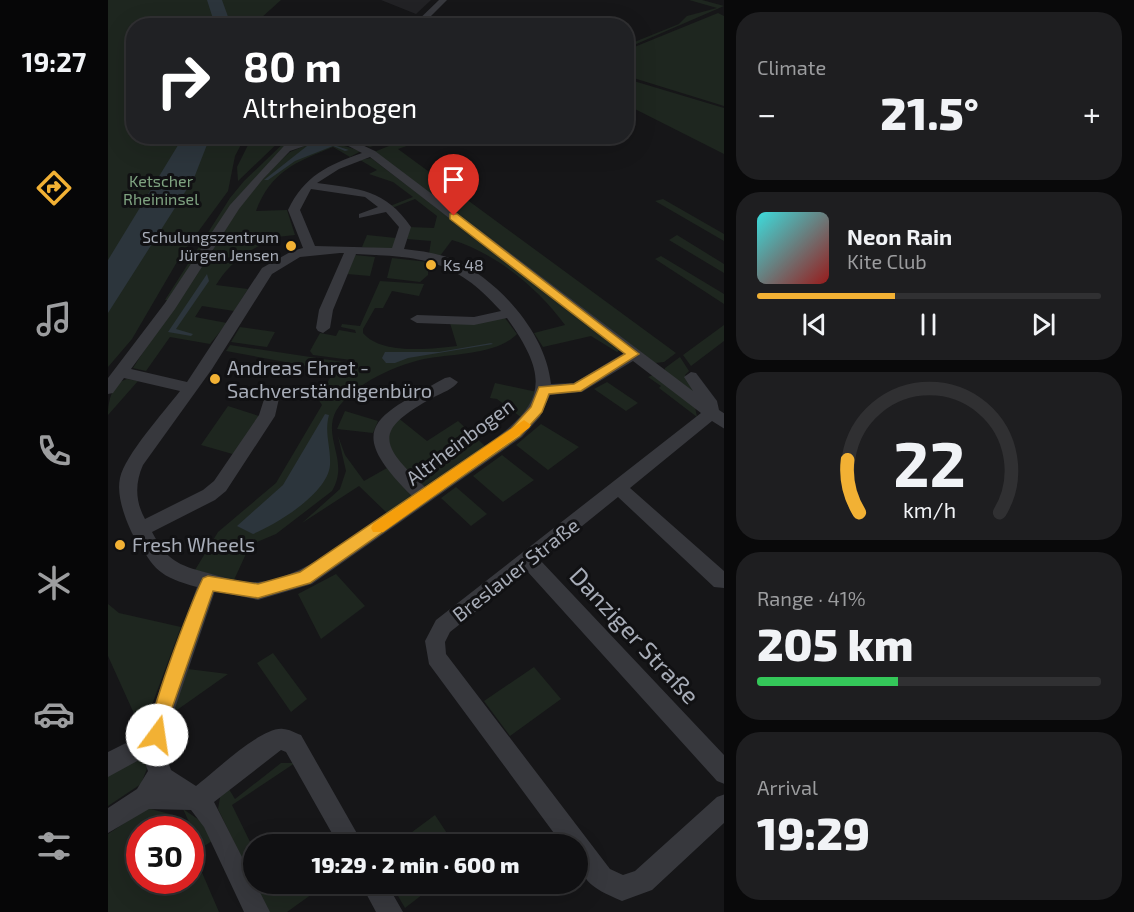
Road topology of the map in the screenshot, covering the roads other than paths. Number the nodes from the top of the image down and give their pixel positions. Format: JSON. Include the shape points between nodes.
{"nodes":[{"id":1,"x":443,"y":0,"type":"edge"},
{"id":2,"x":424,"y":18,"type":"edge"},
{"id":3,"x":291,"y":144,"type":"edge"},
{"id":4,"x":305,"y":144,"type":"edge"},
{"id":5,"x":345,"y":144,"type":"edge"},
{"id":6,"x":286,"y":149,"type":"junction"},
{"id":7,"x":370,"y":153,"type":"junction"},
{"id":8,"x":308,"y":185,"type":"junction"},
{"id":9,"x":387,"y":208,"type":"junction"},
{"id":10,"x":363,"y":216,"type":"dead end"},
{"id":11,"x":310,"y":250,"type":"junction"},
{"id":12,"x":351,"y":250,"type":"junction"},
{"id":13,"x":396,"y":254,"type":"junction"},
{"id":14,"x":510,"y":313,"type":"junction"},
{"id":15,"x":417,"y":319,"type":"dead end"},
{"id":16,"x":323,"y":328,"type":"dead end"},
{"id":17,"x":633,"y":354,"type":"junction"},
{"id":18,"x":122,"y":372,"type":"junction"},
{"id":19,"x":692,"y":377,"type":"dead end"},
{"id":20,"x":450,"y":382,"type":"dead end"},
{"id":21,"x":191,"y":388,"type":"junction"},
{"id":22,"x":108,"y":389,"type":"edge"},
{"id":23,"x":544,"y":390,"type":"junction"},
{"id":24,"x":272,"y":394,"type":"dead end"},
{"id":25,"x":718,"y":418,"type":"edge"},
{"id":26,"x":619,"y":488,"type":"junction"},
{"id":27,"x":424,"y":497,"type":"junction"},
{"id":28,"x":139,"y":530,"type":"junction"},
{"id":29,"x":529,"y":560,"type":"junction"},
{"id":30,"x":721,"y":581,"type":"dead end"},
{"id":31,"x":208,"y":583,"type":"junction"},
{"id":32,"x":149,"y":760,"type":"junction"},
{"id":33,"x":108,"y":765,"type":"edge"},
{"id":34,"x":724,"y":773,"type":"edge"},
{"id":35,"x":146,"y":797,"type":"junction"},
{"id":36,"x":196,"y":800,"type":"junction"},
{"id":37,"x":724,"y":805,"type":"edge"},
{"id":38,"x":108,"y":821,"type":"edge"},
{"id":39,"x":345,"y":834,"type":"edge"},
{"id":40,"x":568,"y":834,"type":"edge"},
{"id":41,"x":588,"y":861,"type":"edge"},
{"id":42,"x":379,"y":894,"type":"edge"},
{"id":43,"x":257,"y":912,"type":"edge"},
{"id":44,"x":390,"y":912,"type":"edge"}],
"edges":[{"from":1,"to":2,"type":"street"},
{"from":3,"to":6,"type":"street"},
{"from":4,"to":6,"type":"street"},
{"from":5,"to":7,"type":"street"},
{"from":6,"to":18,"type":"street","via":[[249,189],[214,236]]},
{"from":7,"to":8,"type":"street","via":[[316,176]]},
{"from":7,"to":17,"type":"street"},
{"from":8,"to":9,"type":"street","via":[[368,194]]},
{"from":8,"to":11,"type":"street","via":[[294,210]]},
{"from":9,"to":10,"type":"street"},
{"from":9,"to":13,"type":"street","via":[[405,227]]},
{"from":11,"to":12,"type":"street","name":"Altrheinbogen"},
{"from":11,"to":21,"type":"street","name":"Altrheinbogen","via":[[267,271]]},
{"from":12,"to":13,"type":"street","name":"Altrheinbogen"},
{"from":12,"to":16,"type":"street","via":[[326,310]]},
{"from":13,"to":14,"type":"street","name":"Altrheinbogen","via":[[434,258],[455,265],[498,298]]},
{"from":14,"to":15,"type":"street","via":[[474,321]]},
{"from":14,"to":23,"type":"street","name":"Altrheinbogen","via":[[541,363]]},
{"from":17,"to":23,"type":"street","via":[[577,388]]},
{"from":17,"to":25,"type":"street"},
{"from":18,"to":21,"type":"street"},
{"from":18,"to":22,"type":"street"},
{"from":19,"to":25,"type":"street"},
{"from":20,"to":27,"type":"street","via":[[393,415],[382,430],[384,455]]},
{"from":21,"to":28,"type":"street","name":"Altrheinbogen","via":[[143,450],[128,479],[130,508]]},
{"from":23,"to":27,"type":"street","name":"Altrheinbogen","via":[[537,409],[516,433]]},
{"from":24,"to":28,"type":"street","via":[[267,416],[220,486]]},
{"from":25,"to":26,"type":"street","name":"Breslauer Straße"},
{"from":26,"to":29,"type":"street","name":"Breslauer Straße"},
{"from":26,"to":30,"type":"street"},
{"from":27,"to":31,"type":"street","name":"Altrheinbogen","via":[[305,578],[258,591]]},
{"from":28,"to":31,"type":"street","name":"Altrheinbogen","via":[[157,559],[177,573]]},
{"from":29,"to":34,"type":"street","name":"Danziger Straße"},
{"from":29,"to":40,"type":"street","name":"Breslauer Straße","via":[[443,627],[435,641],[436,657]]},
{"from":31,"to":32,"type":"street","via":[[162,711]]},
{"from":32,"to":33,"type":"street"},
{"from":32,"to":35,"type":"street"},
{"from":32,"to":36,"type":"street"},
{"from":35,"to":36,"type":"street"},
{"from":35,"to":38,"type":"street"},
{"from":36,"to":39,"type":"street","via":[[269,743],[281,739],[293,743]]},
{"from":36,"to":43,"type":"street","via":[[212,819]]},
{"from":37,"to":41,"type":"street","name":"Breslauer Straße","via":[[643,881],[622,888],[601,878]]},
{"from":42,"to":44,"type":"street"}]}
